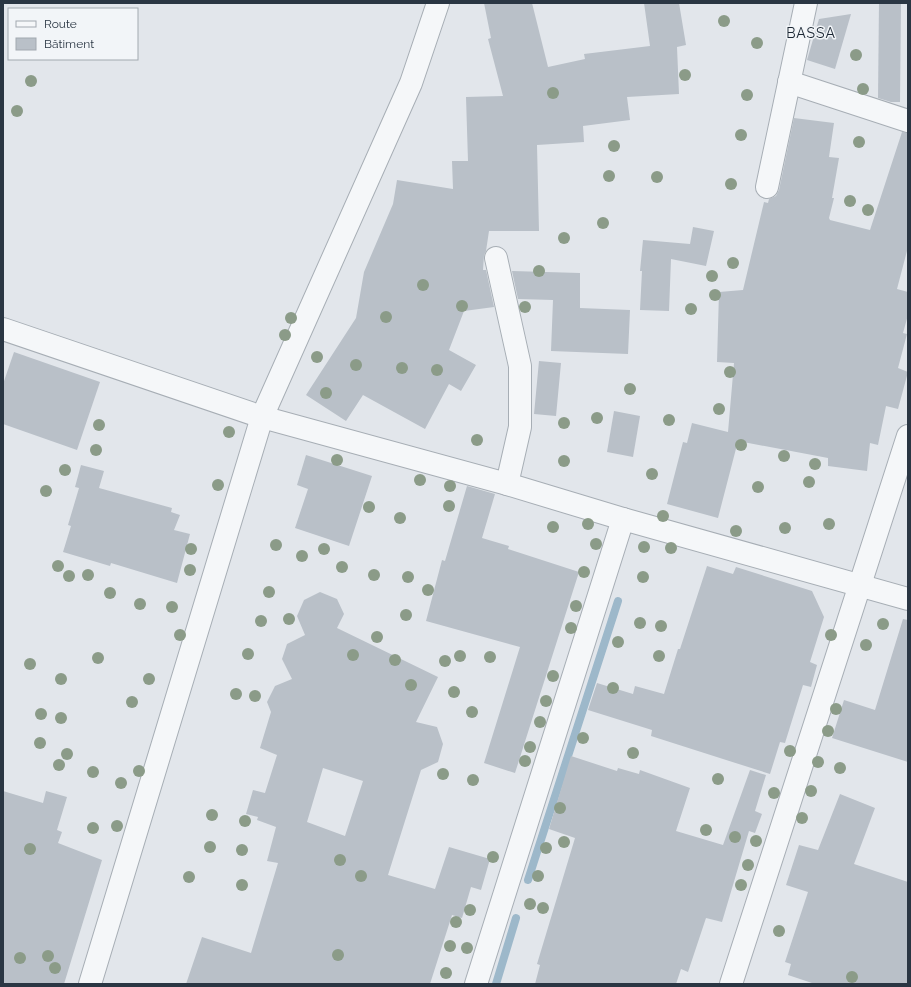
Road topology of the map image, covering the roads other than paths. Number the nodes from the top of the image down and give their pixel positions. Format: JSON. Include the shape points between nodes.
{"nodes":[{"id":1,"x":438,"y":3,"type":"edge"},
{"id":2,"x":806,"y":3,"type":"edge"},
{"id":3,"x":789,"y":82,"type":"junction"},
{"id":4,"x":908,"y":120,"type":"edge"},
{"id":5,"x":767,"y":187,"type":"dead end"},
{"id":6,"x":496,"y":258,"type":"dead end"},
{"id":7,"x":3,"y":329,"type":"edge"},
{"id":8,"x":262,"y":417,"type":"junction"},
{"id":9,"x":908,"y":436,"type":"edge"},
{"id":10,"x":507,"y":484,"type":"junction"},
{"id":11,"x":623,"y":519,"type":"junction"},
{"id":12,"x":861,"y":585,"type":"junction"},
{"id":13,"x":908,"y":599,"type":"edge"},
{"id":14,"x":90,"y":984,"type":"edge"},
{"id":15,"x":476,"y":984,"type":"edge"},
{"id":16,"x":731,"y":984,"type":"edge"}],
"edges":[{"from":1,"to":8,"type":"street","via":[[411,83]]},
{"from":2,"to":3,"type":"street"},
{"from":3,"to":4,"type":"street"},
{"from":3,"to":5,"type":"street"},
{"from":6,"to":10,"type":"street","via":[[520,366],[520,427]]},
{"from":7,"to":8,"type":"street"},
{"from":8,"to":10,"type":"street"},
{"from":8,"to":14,"type":"street"},
{"from":9,"to":12,"type":"street"},
{"from":10,"to":11,"type":"street"},
{"from":11,"to":12,"type":"street"},
{"from":11,"to":15,"type":"street"},
{"from":12,"to":13,"type":"street"},
{"from":12,"to":16,"type":"street"}]}
